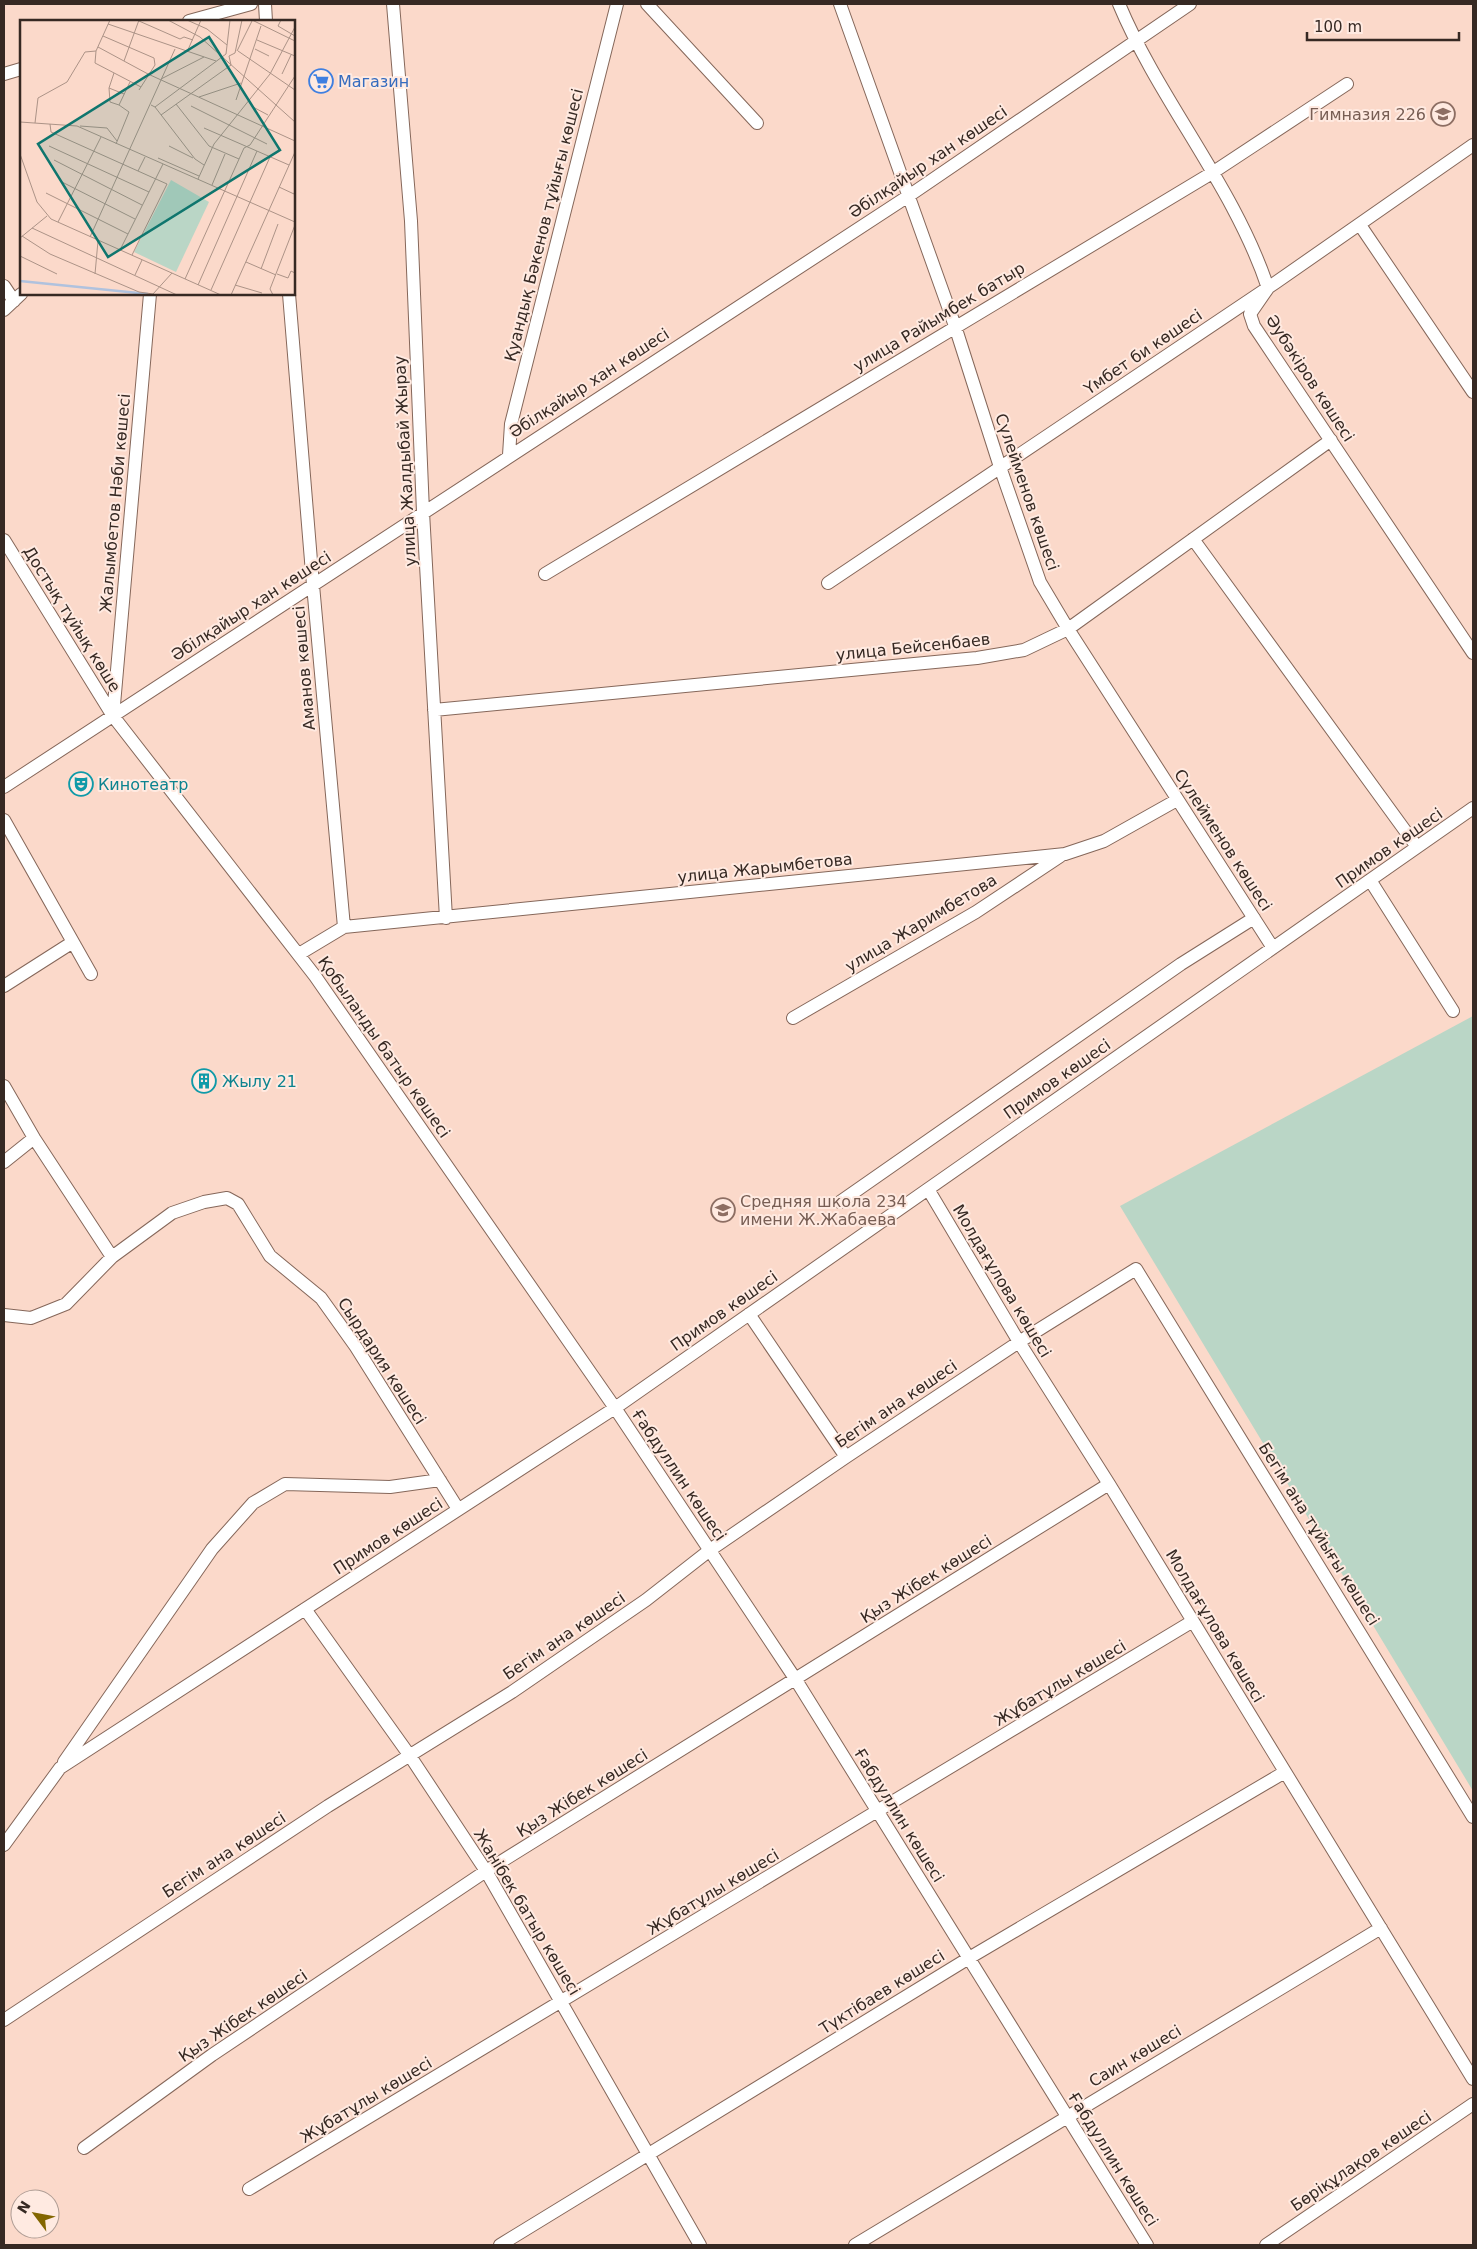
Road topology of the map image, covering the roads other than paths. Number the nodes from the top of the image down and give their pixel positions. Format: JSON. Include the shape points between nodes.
{"nodes":[{"id":1,"x":251,"y":4,"type":"edge"},
{"id":2,"x":265,"y":4,"type":"edge"},
{"id":3,"x":393,"y":4,"type":"edge"},
{"id":4,"x":617,"y":4,"type":"edge"},
{"id":5,"x":647,"y":4,"type":"edge"},
{"id":6,"x":840,"y":4,"type":"edge"},
{"id":7,"x":1119,"y":4,"type":"edge"},
{"id":8,"x":1190,"y":4,"type":"edge"},
{"id":9,"x":193,"y":20,"type":"edge"},
{"id":10,"x":266,"y":20,"type":"edge"},
{"id":11,"x":1134,"y":41,"type":"junction"},
{"id":12,"x":20,"y":69,"type":"edge"},
{"id":13,"x":4,"y":74,"type":"edge"},
{"id":14,"x":1347,"y":84,"type":"dead end"},
{"id":15,"x":757,"y":123,"type":"dead end"},
{"id":16,"x":1473,"y":145,"type":"edge"},
{"id":17,"x":1212,"y":173,"type":"junction"},
{"id":18,"x":910,"y":195,"type":"junction"},
{"id":19,"x":1360,"y":224,"type":"junction"},
{"id":20,"x":4,"y":286,"type":"edge"},
{"id":21,"x":1268,"y":288,"type":"junction"},
{"id":22,"x":150,"y":295,"type":"edge"},
{"id":23,"x":289,"y":295,"type":"edge"},
{"id":24,"x":13,"y":302,"type":"edge"},
{"id":25,"x":955,"y":326,"type":"junction"},
{"id":26,"x":1473,"y":392,"type":"edge"},
{"id":27,"x":1331,"y":440,"type":"junction"},
{"id":28,"x":509,"y":455,"type":"junction"},
{"id":29,"x":1000,"y":467,"type":"junction"},
{"id":30,"x":423,"y":512,"type":"junction"},
{"id":31,"x":1193,"y":539,"type":"junction"},
{"id":32,"x":4,"y":540,"type":"edge"},
{"id":33,"x":545,"y":574,"type":"dead end"},
{"id":34,"x":828,"y":582,"type":"dead end"},
{"id":35,"x":313,"y":586,"type":"junction"},
{"id":36,"x":1068,"y":629,"type":"junction"},
{"id":37,"x":1473,"y":653,"type":"edge"},
{"id":38,"x":434,"y":710,"type":"junction"},
{"id":39,"x":113,"y":716,"type":"junction"},
{"id":40,"x":4,"y":787,"type":"edge"},
{"id":41,"x":1178,"y":800,"type":"junction"},
{"id":42,"x":1473,"y":808,"type":"edge"},
{"id":43,"x":4,"y":820,"type":"edge"},
{"id":44,"x":1417,"y":847,"type":"junction"},
{"id":45,"x":1065,"y":854,"type":"junction"},
{"id":46,"x":1370,"y":880,"type":"junction"},
{"id":47,"x":446,"y":918,"type":"junction"},
{"id":48,"x":1254,"y":918,"type":"junction"},
{"id":49,"x":344,"y":927,"type":"junction"},
{"id":50,"x":73,"y":942,"type":"junction"},
{"id":51,"x":1273,"y":948,"type":"junction"},
{"id":52,"x":299,"y":954,"type":"junction"},
{"id":53,"x":91,"y":974,"type":"dead end"},
{"id":54,"x":4,"y":986,"type":"edge"},
{"id":55,"x":1453,"y":1011,"type":"dead end"},
{"id":56,"x":793,"y":1018,"type":"dead end"},
{"id":57,"x":4,"y":1086,"type":"edge"},
{"id":58,"x":34,"y":1138,"type":"junction"},
{"id":59,"x":4,"y":1162,"type":"edge"},
{"id":60,"x":928,"y":1189,"type":"junction"},
{"id":61,"x":840,"y":1202,"type":"dead end"},
{"id":62,"x":112,"y":1257,"type":"junction"},
{"id":63,"x":1136,"y":1269,"type":"joint"},
{"id":64,"x":749,"y":1314,"type":"junction"},
{"id":65,"x":4,"y":1315,"type":"edge"},
{"id":66,"x":1018,"y":1342,"type":"junction"},
{"id":67,"x":615,"y":1408,"type":"junction"},
{"id":68,"x":846,"y":1457,"type":"junction"},
{"id":69,"x":440,"y":1480,"type":"junction"},
{"id":70,"x":1109,"y":1484,"type":"junction"},
{"id":71,"x":458,"y":1509,"type":"junction"},
{"id":72,"x":710,"y":1550,"type":"junction"},
{"id":73,"x":305,"y":1609,"type":"junction"},
{"id":74,"x":1193,"y":1621,"type":"junction"},
{"id":75,"x":796,"y":1680,"type":"junction"},
{"id":76,"x":410,"y":1756,"type":"junction"},
{"id":77,"x":60,"y":1768,"type":"junction"},
{"id":78,"x":1285,"y":1772,"type":"junction"},
{"id":79,"x":878,"y":1812,"type":"junction"},
{"id":80,"x":1473,"y":1817,"type":"edge"},
{"id":81,"x":4,"y":1845,"type":"edge"},
{"id":82,"x":486,"y":1871,"type":"junction"},
{"id":83,"x":1381,"y":1928,"type":"junction"},
{"id":84,"x":969,"y":1958,"type":"junction"},
{"id":85,"x":561,"y":2002,"type":"junction"},
{"id":86,"x":4,"y":2020,"type":"edge"},
{"id":87,"x":1473,"y":2080,"type":"edge"},
{"id":88,"x":1473,"y":2104,"type":"edge"},
{"id":89,"x":1067,"y":2116,"type":"junction"},
{"id":90,"x":84,"y":2148,"type":"dead end"},
{"id":91,"x":649,"y":2154,"type":"junction"},
{"id":92,"x":249,"y":2188,"type":"dead end"},
{"id":93,"x":500,"y":2245,"type":"edge"},
{"id":94,"x":700,"y":2245,"type":"edge"},
{"id":95,"x":855,"y":2245,"type":"edge"},
{"id":96,"x":1147,"y":2245,"type":"edge"},
{"id":97,"x":1266,"y":2245,"type":"edge"}],
"edges":[{"from":1,"to":9,"type":"street"},
{"from":2,"to":10,"type":"street"},
{"from":3,"to":30,"type":"street","name":"улица Жалдыбай Жырау","via":[[411,221]]},
{"from":4,"to":28,"type":"street","name":"Қуандық Бәкенов тұйығы көшесі","via":[[511,424]]},
{"from":5,"to":15,"type":"street"},
{"from":6,"to":18,"type":"street","name":"Сүлейменов көшесі"},
{"from":7,"to":11,"type":"street"},
{"from":8,"to":11,"type":"street","name":"Әбілқайыр хан көшесі"},
{"from":11,"to":17,"type":"street"},
{"from":11,"to":18,"type":"street","name":"Әбілқайыр хан көшесі"},
{"from":12,"to":13,"type":"street"},
{"from":14,"to":17,"type":"street","name":"улица Райымбек батыр"},
{"from":16,"to":19,"type":"street","name":"Үмбет би көшесі"},
{"from":17,"to":21,"type":"street","via":[[1256,254]]},
{"from":17,"to":25,"type":"street","name":"улица Райымбек батыр"},
{"from":18,"to":25,"type":"street","name":"Сүлейменов көшесі"},
{"from":18,"to":28,"type":"street","name":"Әбілқайыр хан көшесі"},
{"from":19,"to":21,"type":"street","name":"Үмбет би көшесі"},
{"from":19,"to":26,"type":"street"},
{"from":20,"to":24,"type":"street"},
{"from":21,"to":27,"type":"street","name":"Әубәкіров көшесі","via":[[1250,314],[1254,326]]},
{"from":21,"to":29,"type":"street","name":"Үмбет би көшесі"},
{"from":22,"to":39,"type":"street","name":"Жалымбетов Нәби көшесі"},
{"from":23,"to":35,"type":"street","name":"Аманов көшесі"},
{"from":25,"to":29,"type":"street","name":"Сүлейменов көшесі"},
{"from":25,"to":33,"type":"street","name":"улица Райымбек батыр"},
{"from":27,"to":31,"type":"street","name":"улица Бейсенбаев"},
{"from":27,"to":37,"type":"street","name":"Әубәкіров көшесі"},
{"from":28,"to":30,"type":"street","name":"Әбілқайыр хан көшесі"},
{"from":29,"to":34,"type":"street","name":"Үмбет би көшесі"},
{"from":29,"to":36,"type":"street","name":"Сүлейменов көшесі","via":[[1040,582]]},
{"from":30,"to":35,"type":"street","name":"Әбілқайыр хан көшесі"},
{"from":30,"to":38,"type":"street","name":"улица Жалдыбай Жырау"},
{"from":31,"to":36,"type":"street","name":"улица Бейсенбаев"},
{"from":31,"to":44,"type":"street"},
{"from":32,"to":39,"type":"street","name":"Достық тұйық көше"},
{"from":35,"to":39,"type":"street","name":"Әбілқайыр хан көшесі"},
{"from":35,"to":49,"type":"street","name":"Аманов көшесі"},
{"from":36,"to":38,"type":"street","name":"улица Бейсенбаев","via":[[1024,650],[977,658]]},
{"from":36,"to":41,"type":"street","name":"Сүлейменов көшесі"},
{"from":38,"to":47,"type":"street","name":"улица Жалдыбай Жырау"},
{"from":39,"to":40,"type":"street","name":"Әбілқайыр хан көшесі"},
{"from":39,"to":52,"type":"street","name":"Қобыланды батыр көшесі"},
{"from":41,"to":45,"type":"street","name":"улица Жарымбетова","via":[[1104,841]]},
{"from":41,"to":48,"type":"street","name":"Сүлейменов көшесі"},
{"from":42,"to":44,"type":"street","name":"Примов көшесі"},
{"from":43,"to":50,"type":"street"},
{"from":44,"to":46,"type":"street","name":"Примов көшесі"},
{"from":45,"to":47,"type":"street","name":"улица Жарымбетова"},
{"from":45,"to":56,"type":"street","name":"улица Жаримбетова","via":[[976,912]]},
{"from":46,"to":51,"type":"street","name":"Примов көшесі"},
{"from":46,"to":55,"type":"street"},
{"from":47,"to":49,"type":"street","name":"улица Жарымбетова"},
{"from":48,"to":51,"type":"street","name":"Сүлейменов көшесі"},
{"from":48,"to":61,"type":"street"},
{"from":49,"to":52,"type":"street"},
{"from":50,"to":53,"type":"street"},
{"from":50,"to":54,"type":"street"},
{"from":51,"to":60,"type":"street","name":"Примов көшесі"},
{"from":52,"to":67,"type":"street","name":"Қобыланды батыр көшесі"},
{"from":57,"to":58,"type":"street"},
{"from":58,"to":59,"type":"street"},
{"from":58,"to":62,"type":"street"},
{"from":60,"to":64,"type":"street","name":"Примов көшесі"},
{"from":60,"to":66,"type":"street","name":"Молдағұлова көшесі"},
{"from":62,"to":65,"type":"street","via":[[66,1304],[30,1318]]},
{"from":62,"to":69,"type":"street","name":"Сырдария көшесі","via":[[172,1213],[227,1198],[238,1204],[270,1256],[321,1298]]},
{"from":63,"to":66,"type":"street","name":"Бегім ана көшесі"},
{"from":63,"to":80,"type":"street","name":"Бегім ана тұйығы көшесі"},
{"from":64,"to":67,"type":"street","name":"Примов көшесі"},
{"from":64,"to":68,"type":"street"},
{"from":66,"to":68,"type":"street","name":"Бегім ана көшесі"},
{"from":66,"to":70,"type":"street","name":"Молдағұлова көшесі"},
{"from":67,"to":71,"type":"street","name":"Примов көшесі"},
{"from":67,"to":72,"type":"street","name":"Ғабдуллин көшесі"},
{"from":68,"to":72,"type":"street","name":"Бегім ана көшесі"},
{"from":69,"to":71,"type":"street","name":"Сырдария көшесі"},
{"from":69,"to":77,"type":"street","via":[[390,1487],[285,1484],[253,1503],[212,1549]]},
{"from":70,"to":74,"type":"street","name":"Молдағұлова көшесі"},
{"from":70,"to":75,"type":"street","name":"Қыз Жібек көшесі"},
{"from":71,"to":73,"type":"street","name":"Примов көшесі"},
{"from":72,"to":75,"type":"street","name":"Ғабдуллин көшесі"},
{"from":72,"to":76,"type":"street","name":"Бегім ана көшесі","via":[[614,1622],[512,1692]]},
{"from":73,"to":76,"type":"street","name":"Жанібек батыр көшесі"},
{"from":73,"to":77,"type":"street","name":"Примов көшесі"},
{"from":74,"to":78,"type":"street","name":"Молдағұлова көшесі"},
{"from":74,"to":79,"type":"street","name":"Жұбатұлы көшесі"},
{"from":75,"to":79,"type":"street","name":"Ғабдуллин көшесі"},
{"from":75,"to":82,"type":"street","name":"Қыз Жібек көшесі"},
{"from":76,"to":82,"type":"street","name":"Жанібек батыр көшесі"},
{"from":76,"to":86,"type":"street","name":"Бегім ана көшесі","via":[[328,1806]]},
{"from":77,"to":81,"type":"street","name":"Примов көшесі"},
{"from":78,"to":83,"type":"street","name":"Молдағұлова көшесі"},
{"from":78,"to":84,"type":"street","name":"Түктібаев көшесі"},
{"from":79,"to":84,"type":"street","name":"Ғабдуллин көшесі"},
{"from":79,"to":85,"type":"street","name":"Жұбатұлы көшесі"},
{"from":82,"to":85,"type":"street","name":"Жанібек батыр көшесі"},
{"from":82,"to":90,"type":"street","name":"Қыз Жібек көшесі","via":[[212,2055]]},
{"from":83,"to":87,"type":"street","name":"Молдағұлова көшесі"},
{"from":83,"to":89,"type":"street","name":"Саин көшесі"},
{"from":84,"to":89,"type":"street","name":"Ғабдуллин көшесі"},
{"from":84,"to":91,"type":"street","name":"Түктібаев көшесі"},
{"from":85,"to":91,"type":"street","name":"Жанібек батыр көшесі"},
{"from":85,"to":92,"type":"street","name":"Жұбатұлы көшесі"},
{"from":88,"to":97,"type":"street","name":"Бөріқұлақов көшесі"},
{"from":89,"to":95,"type":"street","name":"Саин көшесі"},
{"from":89,"to":96,"type":"street","name":"Ғабдуллин көшесі"},
{"from":91,"to":93,"type":"street","name":"Түктібаев көшесі"},
{"from":91,"to":94,"type":"street","name":"Жанібек батыр көшесі"}]}
